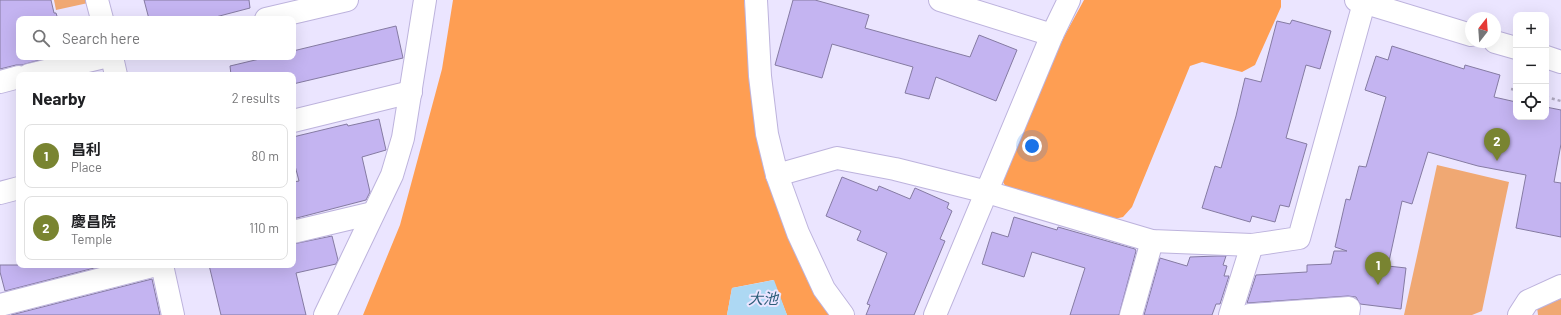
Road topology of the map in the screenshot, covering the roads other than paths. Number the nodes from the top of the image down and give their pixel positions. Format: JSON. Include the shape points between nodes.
{"nodes":[{"id":1,"x":97,"y":0,"type":"edge"},
{"id":2,"x":347,"y":0,"type":"edge"},
{"id":3,"x":425,"y":0,"type":"edge"},
{"id":4,"x":756,"y":0,"type":"edge"},
{"id":5,"x":940,"y":0,"type":"edge"},
{"id":6,"x":1069,"y":0,"type":"edge"},
{"id":7,"x":1360,"y":1,"type":"edge"},
{"id":8,"x":101,"y":16,"type":"edge"},
{"id":9,"x":279,"y":16,"type":"edge"},
{"id":10,"x":1465,"y":33,"type":"edge"},
{"id":11,"x":1052,"y":35,"type":"junction"},
{"id":12,"x":1501,"y":44,"type":"edge"},
{"id":13,"x":1513,"y":47,"type":"edge"},
{"id":14,"x":1549,"y":58,"type":"edge"},
{"id":15,"x":91,"y":60,"type":"edge"},
{"id":16,"x":113,"y":60,"type":"edge"},
{"id":17,"x":1561,"y":62,"type":"edge"},
{"id":18,"x":41,"y":72,"type":"edge"},
{"id":19,"x":115,"y":72,"type":"edge"},
{"id":20,"x":16,"y":78,"type":"edge"},
{"id":21,"x":0,"y":82,"type":"edge"},
{"id":22,"x":411,"y":92,"type":"junction"},
{"id":23,"x":296,"y":120,"type":"edge"},
{"id":24,"x":777,"y":175,"type":"junction"},
{"id":25,"x":16,"y":189,"type":"edge"},
{"id":26,"x":987,"y":192,"type":"junction"},
{"id":27,"x":0,"y":193,"type":"edge"},
{"id":28,"x":373,"y":213,"type":"junction"},
{"id":29,"x":296,"y":231,"type":"edge"},
{"id":30,"x":1152,"y":241,"type":"junction"},
{"id":31,"x":1252,"y":245,"type":"junction"},
{"id":32,"x":145,"y":268,"type":"edge"},
{"id":33,"x":163,"y":268,"type":"edge"},
{"id":34,"x":1561,"y":286,"type":"edge"},
{"id":35,"x":0,"y":306,"type":"edge"},
{"id":36,"x":173,"y":315,"type":"edge"},
{"id":37,"x":325,"y":315,"type":"edge"},
{"id":38,"x":843,"y":315,"type":"edge"},
{"id":39,"x":935,"y":315,"type":"edge"},
{"id":40,"x":1131,"y":315,"type":"edge"},
{"id":41,"x":1230,"y":315,"type":"edge"},
{"id":42,"x":1250,"y":315,"type":"edge"},
{"id":43,"x":1348,"y":315,"type":"edge"},
{"id":44,"x":1519,"y":315,"type":"edge"}],
"edges":[{"from":1,"to":8,"type":"street"},
{"from":2,"to":9,"type":"street"},
{"from":3,"to":22,"type":"street"},
{"from":4,"to":24,"type":"street","via":[[760,76],[767,134]]},
{"from":5,"to":11,"type":"street"},
{"from":6,"to":11,"type":"street"},
{"from":7,"to":10,"type":"street"},
{"from":7,"to":31,"type":"street","via":[[1300,238]]},
{"from":11,"to":26,"type":"street"},
{"from":12,"to":13,"type":"street"},
{"from":14,"to":17,"type":"street"},
{"from":15,"to":18,"type":"street"},
{"from":16,"to":19,"type":"street"},
{"from":20,"to":21,"type":"street"},
{"from":22,"to":23,"type":"street"},
{"from":22,"to":28,"type":"street","via":[[392,175]]},
{"from":24,"to":26,"type":"street","via":[[837,158],[895,169]]},
{"from":24,"to":38,"type":"street","via":[[798,234],[824,289]]},
{"from":25,"to":27,"type":"street"},
{"from":26,"to":30,"type":"street"},
{"from":26,"to":39,"type":"street"},
{"from":28,"to":29,"type":"street"},
{"from":28,"to":37,"type":"street"},
{"from":30,"to":31,"type":"street"},
{"from":30,"to":40,"type":"street"},
{"from":31,"to":41,"type":"street"},
{"from":32,"to":35,"type":"street"},
{"from":33,"to":36,"type":"street"},
{"from":34,"to":44,"type":"street","via":[[1528,301]]},
{"from":42,"to":43,"type":"street","via":[[1349,308]]}]}
